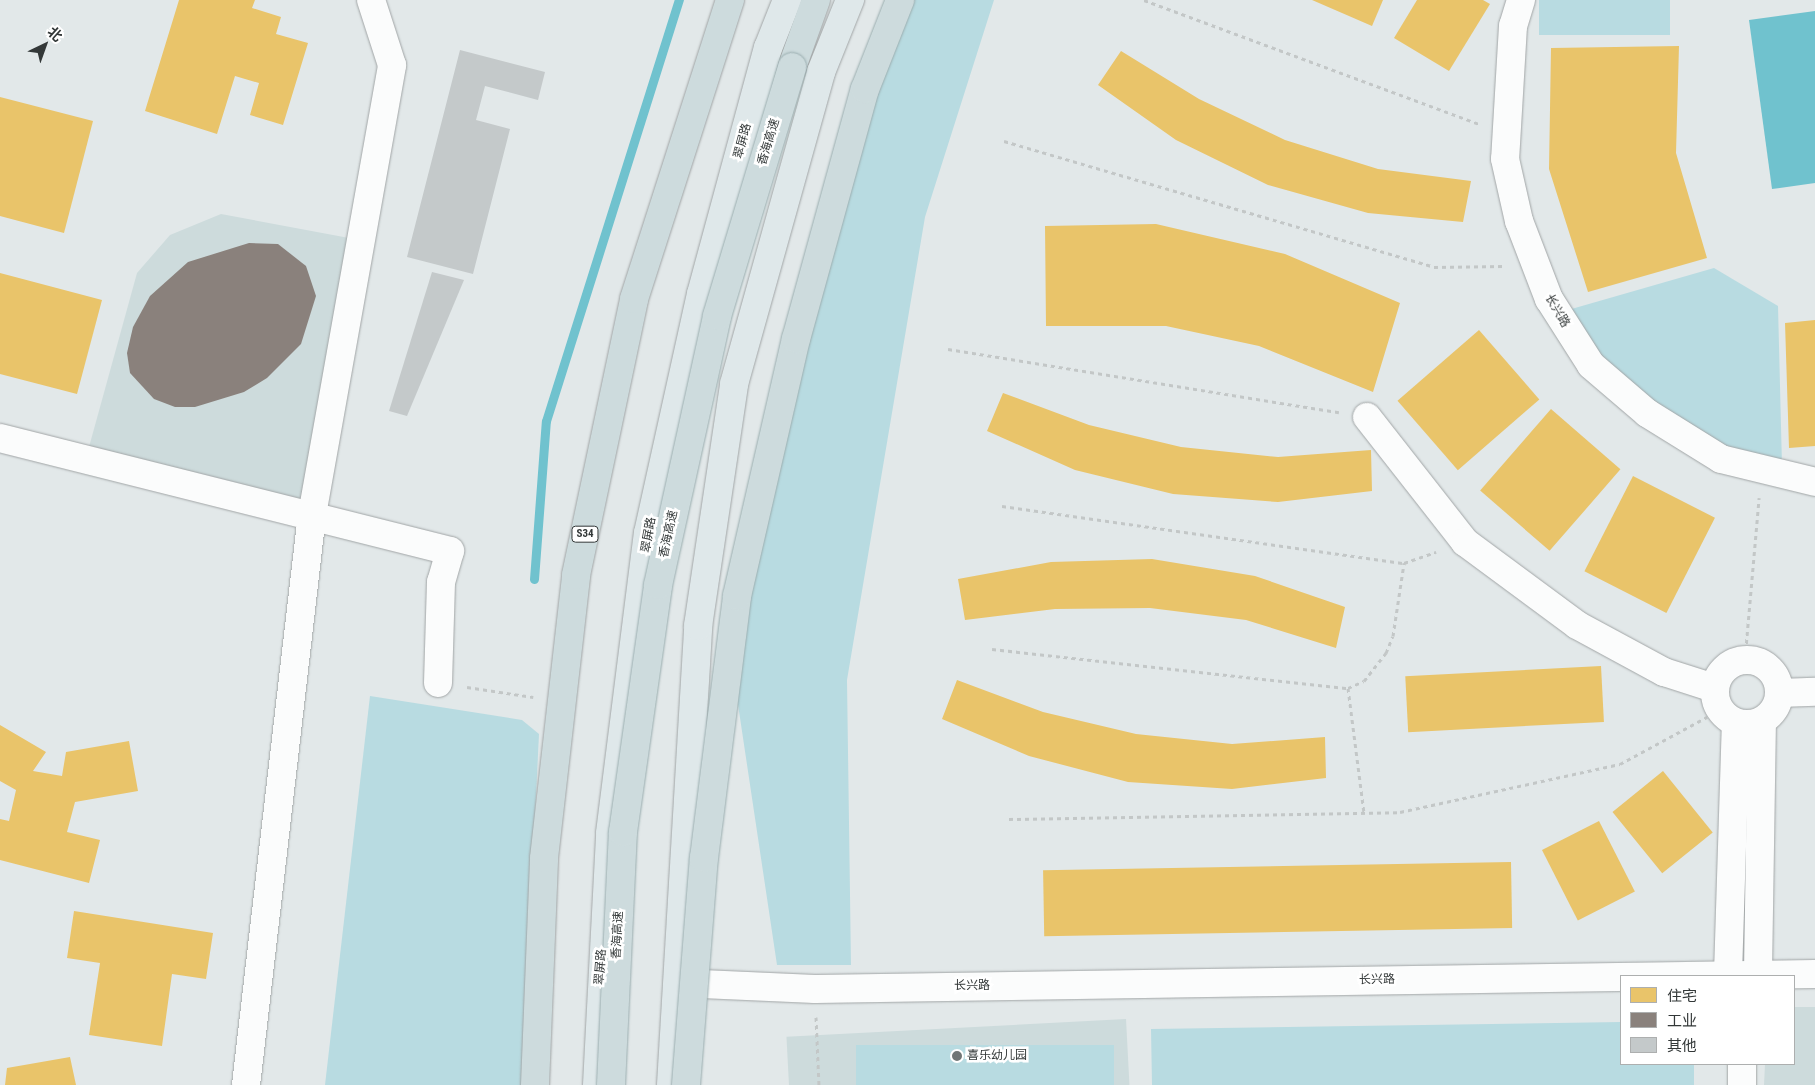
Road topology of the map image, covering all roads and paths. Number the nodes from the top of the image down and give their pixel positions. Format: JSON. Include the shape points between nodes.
{"nodes":[{"id":1,"x":371,"y":0,"type":"edge"},
{"id":2,"x":730,"y":0,"type":"edge"},
{"id":3,"x":787,"y":0,"type":"edge"},
{"id":4,"x":816,"y":0,"type":"edge"},
{"id":5,"x":850,"y":0,"type":"edge"},
{"id":6,"x":900,"y":0,"type":"edge"},
{"id":7,"x":1144,"y":0,"type":"edge"},
{"id":8,"x":1521,"y":0,"type":"edge"},
{"id":9,"x":1506,"y":134,"type":"junction"},
{"id":10,"x":1004,"y":141,"type":"dead end"},
{"id":11,"x":1536,"y":265,"type":"junction"},
{"id":12,"x":948,"y":349,"type":"dead end"},
{"id":13,"x":1367,"y":417,"type":"joint"},
{"id":14,"x":0,"y":438,"type":"edge"},
{"id":15,"x":1761,"y":470,"type":"junction"},
{"id":16,"x":1815,"y":482,"type":"edge"},
{"id":17,"x":1002,"y":506,"type":"dead end"},
{"id":18,"x":312,"y":515,"type":"junction"},
{"id":19,"x":1464,"y":542,"type":"junction"},
{"id":20,"x":1404,"y":563,"type":"junction"},
{"id":21,"x":992,"y":649,"type":"dead end"},
{"id":22,"x":1745,"y":659,"type":"junction"},
{"id":23,"x":438,"y":683,"type":"joint"},
{"id":24,"x":1348,"y":688,"type":"junction"},
{"id":25,"x":1815,"y":692,"type":"edge"},
{"id":26,"x":1779,"y":693,"type":"junction"},
{"id":27,"x":537,"y":698,"type":"dead end"},
{"id":28,"x":1733,"y":711,"type":"junction"},
{"id":29,"x":1364,"y":813,"type":"junction"},
{"id":30,"x":1009,"y":819,"type":"dead end"},
{"id":31,"x":1743,"y":974,"type":"edge"},
{"id":32,"x":1815,"y":974,"type":"edge"},
{"id":33,"x":1676,"y":975,"type":"edge"},
{"id":34,"x":1620,"y":976,"type":"edge"},
{"id":35,"x":679,"y":983,"type":"junction"},
{"id":36,"x":815,"y":989,"type":"junction"},
{"id":37,"x":1742,"y":1065,"type":"edge"},
{"id":38,"x":246,"y":1085,"type":"edge"},
{"id":39,"x":535,"y":1085,"type":"edge"},
{"id":40,"x":597,"y":1085,"type":"edge"},
{"id":41,"x":611,"y":1085,"type":"edge"},
{"id":42,"x":671,"y":1085,"type":"edge"},
{"id":43,"x":686,"y":1085,"type":"edge"},
{"id":44,"x":819,"y":1085,"type":"edge"},
{"id":45,"x":1742,"y":1085,"type":"edge"}],
"edges":[{"from":1,"to":18,"type":"street","via":[[392,65]]},
{"from":2,"to":39,"type":"highway","number":"S34","via":[[634,298],[576,575],[544,858]]},
{"from":3,"to":40,"type":"main road","name":"翠屏路","via":[[768,48],[701,294],[648,533],[610,833]]},
{"from":4,"to":41,"type":"highway","name":"香海高速","bridge":true,"via":[[792,67],[716,316],[658,585],[623,832]]},
{"from":5,"to":35,"type":"main road","via":[[821,72],[734,384],[698,626]]},
{"from":6,"to":43,"type":"highway","bridge":true,"via":[[854,127],[796,339],[737,596],[704,858]]},
{"from":7,"to":9,"type":"path"},
{"from":8,"to":9,"type":"street","name":"长兴路","via":[[1513,26]]},
{"from":9,"to":11,"type":"street","name":"长兴路","via":[[1505,159],[1519,221]]},
{"from":10,"to":11,"type":"path","via":[[1434,267]]},
{"from":11,"to":15,"type":"street","name":"长兴路","via":[[1549,299],[1591,365],[1647,413],[1688,439],[1721,459]]},
{"from":12,"to":13,"type":"path"},
{"from":13,"to":19,"type":"street"},
{"from":14,"to":18,"type":"street"},
{"from":15,"to":16,"type":"street","name":"长兴路"},
{"from":15,"to":22,"type":"path"},
{"from":17,"to":20,"type":"path"},
{"from":18,"to":23,"type":"street","via":[[450,551],[441,582]]},
{"from":18,"to":38,"type":"street"},
{"from":19,"to":20,"type":"path"},
{"from":19,"to":28,"type":"street","via":[[1577,624]]},
{"from":20,"to":24,"type":"path","via":[[1393,636],[1386,653],[1364,680]]},
{"from":21,"to":24,"type":"path"},
{"from":22,"to":26,"type":"street","via":[[1766,666]]},
{"from":22,"to":28,"type":"street","via":[[1724,668]]},
{"from":23,"to":27,"type":"path"},
{"from":24,"to":29,"type":"path"},
{"from":25,"to":26,"type":"street"},
{"from":26,"to":28,"type":"street","via":[[1773,712]]},
{"from":28,"to":29,"type":"path","via":[[1620,764],[1400,812]]},
{"from":28,"to":31,"type":"street"},
{"from":29,"to":30,"type":"path"},
{"from":31,"to":32,"type":"street","name":"长兴路"},
{"from":31,"to":33,"type":"street","name":"长兴路"},
{"from":34,"to":36,"type":"street","name":"长兴路"},
{"from":35,"to":36,"type":"street","name":"长兴路"},
{"from":35,"to":42,"type":"main road"},
{"from":36,"to":44,"type":"path"},
{"from":37,"to":45,"type":"street"}]}
